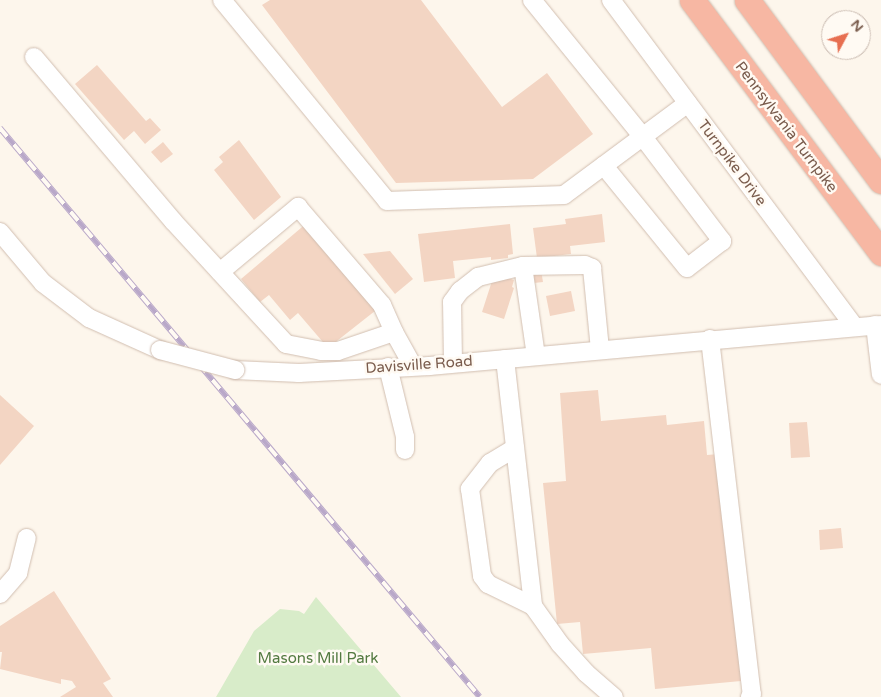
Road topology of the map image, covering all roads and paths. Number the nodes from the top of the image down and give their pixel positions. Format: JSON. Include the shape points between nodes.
{"nodes":[{"id":1,"x":222,"y":0,"type":"edge"},
{"id":2,"x":532,"y":0,"type":"edge"},
{"id":3,"x":611,"y":0,"type":"edge"},
{"id":4,"x":692,"y":0,"type":"edge"},
{"id":5,"x":747,"y":0,"type":"edge"},
{"id":6,"x":34,"y":57,"type":"dead end"},
{"id":7,"x":688,"y":103,"type":"junction"},
{"id":8,"x":643,"y":136,"type":"junction"},
{"id":9,"x":604,"y":166,"type":"junction"},
{"id":10,"x":881,"y":181,"type":"edge"},
{"id":11,"x":0,"y":232,"type":"edge"},
{"id":12,"x":881,"y":253,"type":"edge"},
{"id":13,"x":523,"y":266,"type":"junction"},
{"id":14,"x":220,"y":272,"type":"junction"},
{"id":15,"x":878,"y":325,"type":"edge"},
{"id":16,"x":854,"y":326,"type":"junction"},
{"id":17,"x":394,"y":332,"type":"junction"},
{"id":18,"x":710,"y":339,"type":"junction"},
{"id":19,"x":600,"y":350,"type":"junction"},
{"id":20,"x":536,"y":356,"type":"junction"},
{"id":21,"x":505,"y":359,"type":"junction"},
{"id":22,"x":453,"y":363,"type":"junction"},
{"id":23,"x":413,"y":366,"type":"junction"},
{"id":24,"x":388,"y":367,"type":"junction"},
{"id":25,"x":881,"y":375,"type":"edge"},
{"id":26,"x":515,"y":448,"type":"junction"},
{"id":27,"x":405,"y":450,"type":"dead end"},
{"id":28,"x":28,"y":538,"type":"dead end"},
{"id":29,"x":0,"y":594,"type":"edge"},
{"id":30,"x":533,"y":606,"type":"junction"},
{"id":31,"x":614,"y":697,"type":"edge"},
{"id":32,"x":750,"y":697,"type":"edge"}],
"edges":[{"from":1,"to":9,"type":"street","via":[[387,201],[564,195]]},
{"from":2,"to":8,"type":"street"},
{"from":3,"to":7,"type":"street","name":"Turnpike Drive"},
{"from":4,"to":12,"type":"highway","name":"Pennsylvania Turnpike"},
{"from":5,"to":10,"type":"highway"},
{"from":6,"to":14,"type":"street"},
{"from":7,"to":8,"type":"street"},
{"from":7,"to":16,"type":"street","name":"Turnpike Drive"},
{"from":8,"to":9,"type":"street"},
{"from":8,"to":9,"type":"street","via":[[722,241],[687,268]]},
{"from":11,"to":24,"type":"street","name":"Davisville Road","bridge":true,"via":[[43,283],[89,318],[160,350],[236,370],[299,373]]},
{"from":13,"to":19,"type":"street","via":[[585,265],[592,268]]},
{"from":13,"to":20,"type":"street"},
{"from":13,"to":22,"type":"street","via":[[478,277],[452,302]]},
{"from":14,"to":17,"type":"street","via":[[286,344],[338,351]]},
{"from":14,"to":17,"type":"street","via":[[298,206],[382,305]]},
{"from":15,"to":16,"type":"street","name":"Davisville Road"},
{"from":15,"to":25,"type":"street"},
{"from":16,"to":18,"type":"street","name":"Davisville Road"},
{"from":17,"to":23,"type":"street"},
{"from":18,"to":19,"type":"street","name":"Davisville Road"},
{"from":18,"to":32,"type":"street"},
{"from":19,"to":20,"type":"street","name":"Davisville Road"},
{"from":20,"to":21,"type":"street","name":"Davisville Road"},
{"from":21,"to":22,"type":"street","name":"Davisville Road"},
{"from":21,"to":26,"type":"street"},
{"from":22,"to":23,"type":"street","name":"Davisville Road"},
{"from":23,"to":24,"type":"street","name":"Davisville Road"},
{"from":24,"to":27,"type":"street","via":[[405,437]]},
{"from":26,"to":30,"type":"street"},
{"from":26,"to":30,"type":"street","via":[[490,463],[470,489],[482,576],[488,584]]},
{"from":28,"to":29,"type":"street","via":[[18,573]]},
{"from":30,"to":31,"type":"street","via":[[560,644]]}]}
